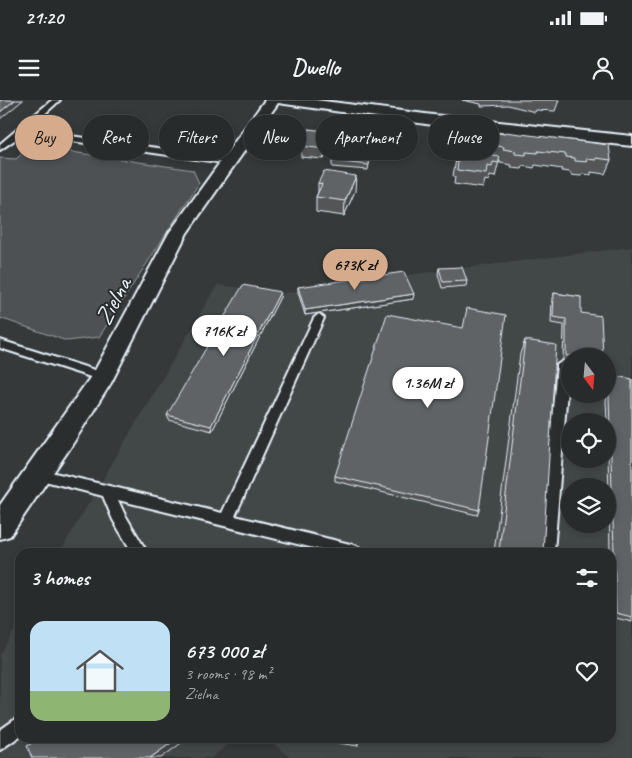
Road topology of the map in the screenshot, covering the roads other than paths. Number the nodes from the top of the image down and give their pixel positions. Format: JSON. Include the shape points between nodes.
{"nodes":[{"id":1,"x":56,"y":100,"type":"edge"},
{"id":2,"x":273,"y":100,"type":"edge"},
{"id":3,"x":282,"y":100,"type":"edge"},
{"id":4,"x":39,"y":115,"type":"edge"},
{"id":5,"x":15,"y":136,"type":"edge"},
{"id":6,"x":73,"y":138,"type":"edge"},
{"id":7,"x":631,"y":145,"type":"edge"},
{"id":8,"x":0,"y":148,"type":"edge"},
{"id":9,"x":230,"y":161,"type":"junction"},
{"id":10,"x":319,"y":318,"type":"dead end"},
{"id":11,"x":0,"y":344,"type":"edge"},
{"id":12,"x":103,"y":377,"type":"junction"},
{"id":13,"x":561,"y":388,"type":"edge"},
{"id":14,"x":38,"y":474,"type":"junction"},
{"id":15,"x":108,"y":491,"type":"junction"},
{"id":16,"x":226,"y":520,"type":"junction"},
{"id":17,"x":0,"y":527,"type":"edge"},
{"id":18,"x":138,"y":548,"type":"edge"},
{"id":19,"x":338,"y":548,"type":"edge"},
{"id":20,"x":547,"y":548,"type":"edge"},
{"id":21,"x":15,"y":729,"type":"edge"},
{"id":22,"x":0,"y":741,"type":"edge"}],
"edges":[{"from":1,"to":4,"type":"lane"},
{"from":2,"to":9,"type":"street","name":"Zielna"},
{"from":3,"to":7,"type":"street"},
{"from":5,"to":8,"type":"lane"},
{"from":6,"to":9,"type":"lane"},
{"from":9,"to":12,"type":"street","name":"Zielna","via":[[178,233]]},
{"from":10,"to":16,"type":"lane"},
{"from":11,"to":12,"type":"lane"},
{"from":12,"to":14,"type":"street","name":"Zielna"},
{"from":13,"to":20,"type":"lane"},
{"from":14,"to":15,"type":"lane"},
{"from":14,"to":17,"type":"street","name":"Zielna"},
{"from":15,"to":16,"type":"lane"},
{"from":15,"to":18,"type":"lane","via":[[118,516]]},
{"from":16,"to":19,"type":"lane"},
{"from":21,"to":22,"type":"lane"}]}
